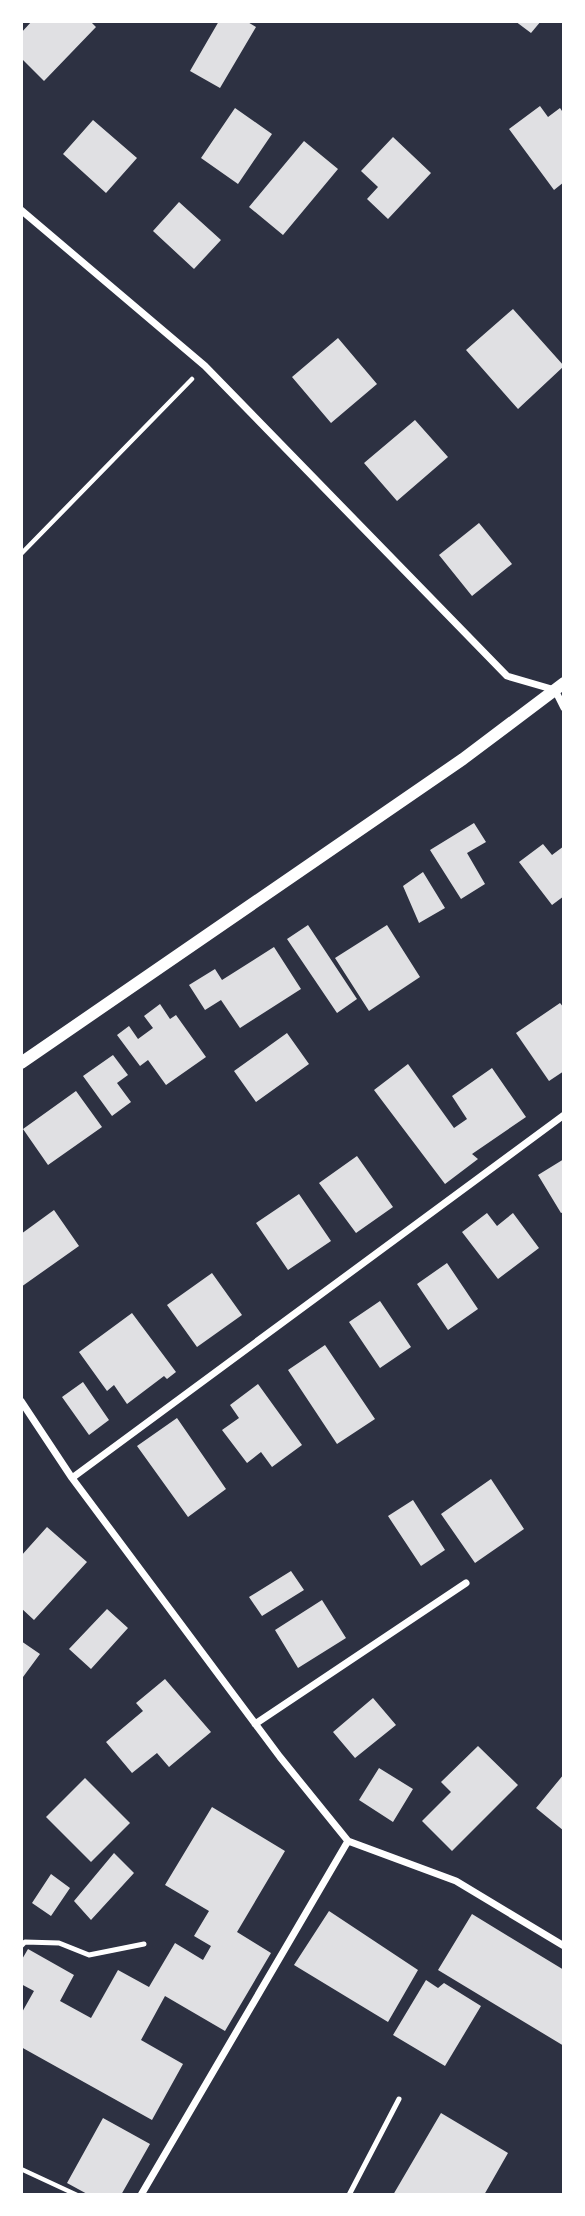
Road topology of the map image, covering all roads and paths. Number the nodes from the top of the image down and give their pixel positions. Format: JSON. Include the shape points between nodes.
{"nodes":[{"id":1,"x":21,"y":210,"type":"edge"},
{"id":2,"x":205,"y":366,"type":"junction"},
{"id":3,"x":21,"y":554,"type":"edge"},
{"id":4,"x":560,"y":686,"type":"edge"},
{"id":5,"x":564,"y":708,"type":"edge"},
{"id":6,"x":21,"y":1063,"type":"edge"},
{"id":7,"x":564,"y":1115,"type":"edge"},
{"id":8,"x":21,"y":1401,"type":"edge"},
{"id":9,"x":72,"y":1478,"type":"junction"},
{"id":10,"x":466,"y":1583,"type":"dead end"},
{"id":11,"x":256,"y":1724,"type":"junction"},
{"id":12,"x":348,"y":1841,"type":"junction"},
{"id":13,"x":144,"y":1944,"type":"dead end"},
{"id":14,"x":564,"y":1946,"type":"edge"},
{"id":15,"x":21,"y":1947,"type":"edge"},
{"id":16,"x":399,"y":2099,"type":"dead end"},
{"id":17,"x":21,"y":2169,"type":"edge"},
{"id":18,"x":77,"y":2195,"type":"edge"},
{"id":19,"x":141,"y":2195,"type":"edge"},
{"id":20,"x":349,"y":2195,"type":"edge"}],
"edges":[{"from":1,"to":2,"type":"street"},
{"from":2,"to":3,"type":"path"},
{"from":2,"to":4,"type":"street","via":[[508,676]]},
{"from":4,"to":5,"type":"street"},
{"from":4,"to":6,"type":"street","via":[[463,759]]},
{"from":7,"to":9,"type":"street"},
{"from":8,"to":9,"type":"street"},
{"from":9,"to":11,"type":"street"},
{"from":10,"to":11,"type":"street"},
{"from":11,"to":12,"type":"street"},
{"from":12,"to":14,"type":"street","via":[[456,1881]]},
{"from":12,"to":19,"type":"street"},
{"from":13,"to":15,"type":"lane","via":[[89,1955],[59,1943],[25,1941]]},
{"from":16,"to":20,"type":"lane"},
{"from":17,"to":18,"type":"path"}]}
